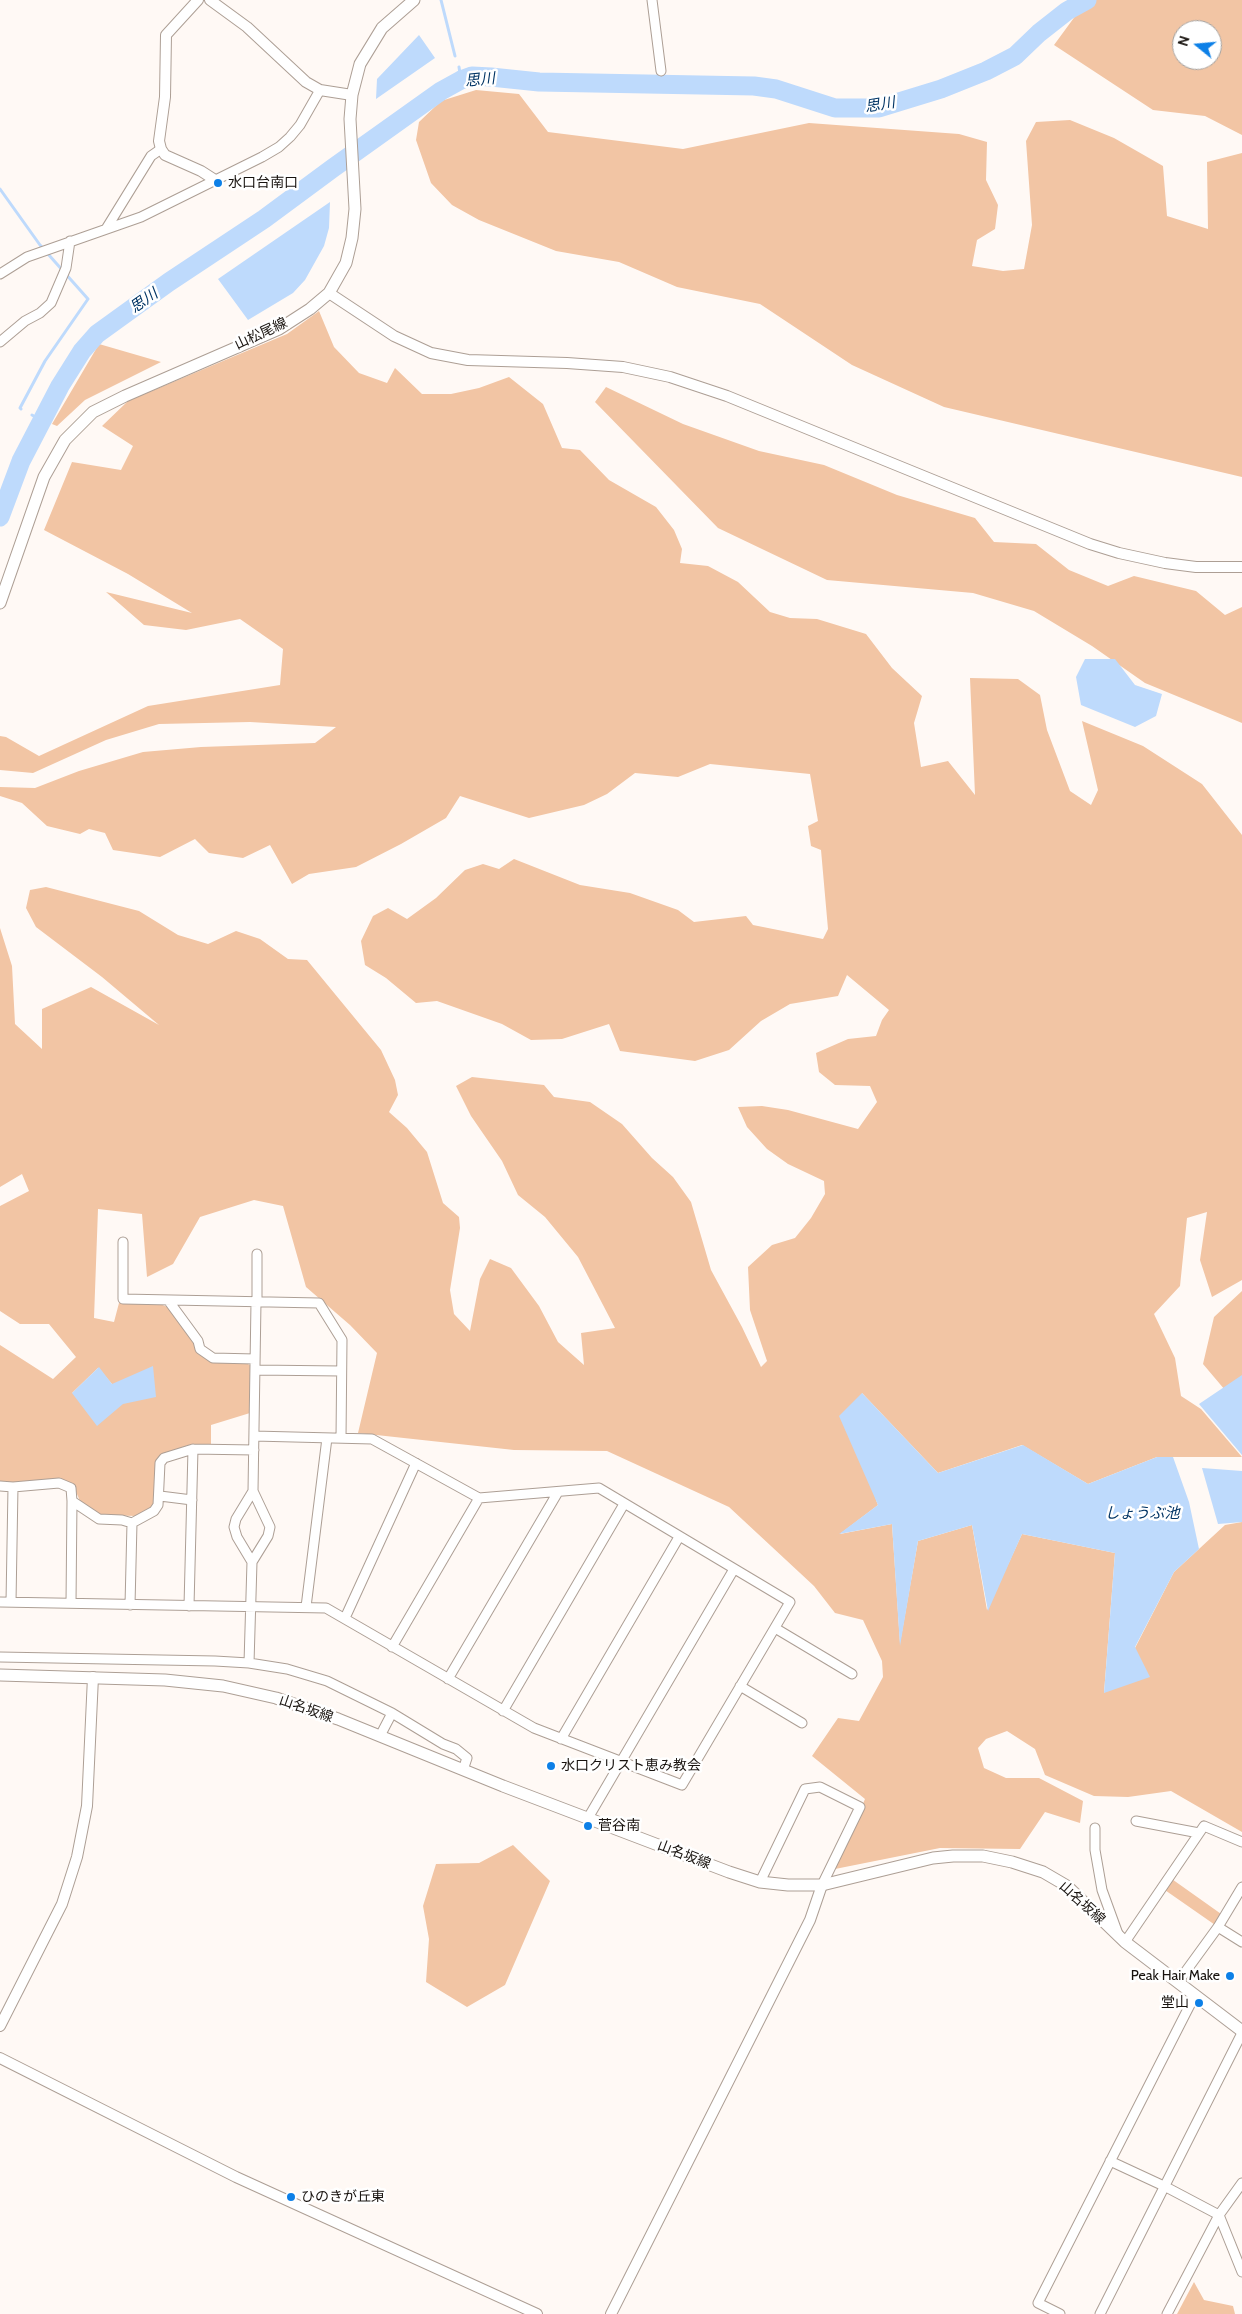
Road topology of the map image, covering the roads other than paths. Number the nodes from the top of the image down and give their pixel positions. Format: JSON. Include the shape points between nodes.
{"nodes":[{"id":1,"x":198,"y":0,"type":"edge"},
{"id":2,"x":210,"y":0,"type":"edge"},
{"id":3,"x":414,"y":0,"type":"edge"},
{"id":4,"x":652,"y":0,"type":"edge"},
{"id":5,"x":661,"y":71,"type":"dead end"},
{"id":6,"x":320,"y":90,"type":"junction"},
{"id":7,"x":352,"y":96,"type":"junction"},
{"id":8,"x":161,"y":149,"type":"junction"},
{"id":9,"x":215,"y":180,"type":"junction"},
{"id":10,"x":106,"y":229,"type":"junction"},
{"id":11,"x":70,"y":241,"type":"junction"},
{"id":12,"x":0,"y":274,"type":"edge"},
{"id":13,"x":329,"y":293,"type":"junction"},
{"id":14,"x":0,"y":342,"type":"edge"},
{"id":15,"x":1242,"y":567,"type":"edge"},
{"id":16,"x":0,"y":603,"type":"edge"},
{"id":17,"x":123,"y":1242,"type":"dead end"},
{"id":18,"x":257,"y":1254,"type":"dead end"},
{"id":19,"x":168,"y":1300,"type":"junction"},
{"id":20,"x":256,"y":1302,"type":"junction"},
{"id":21,"x":255,"y":1359,"type":"junction"},
{"id":22,"x":256,"y":1370,"type":"junction"},
{"id":23,"x":341,"y":1370,"type":"junction"},
{"id":24,"x":254,"y":1436,"type":"junction"},
{"id":25,"x":327,"y":1438,"type":"junction"},
{"id":26,"x":341,"y":1438,"type":"junction"},
{"id":27,"x":193,"y":1449,"type":"junction"},
{"id":28,"x":254,"y":1450,"type":"junction"},
{"id":29,"x":416,"y":1463,"type":"junction"},
{"id":30,"x":0,"y":1486,"type":"edge"},
{"id":31,"x":13,"y":1487,"type":"junction"},
{"id":32,"x":253,"y":1491,"type":"junction"},
{"id":33,"x":558,"y":1492,"type":"junction"},
{"id":34,"x":160,"y":1496,"type":"junction"},
{"id":35,"x":479,"y":1498,"type":"junction"},
{"id":36,"x":192,"y":1500,"type":"junction"},
{"id":37,"x":72,"y":1501,"type":"junction"},
{"id":38,"x":624,"y":1504,"type":"junction"},
{"id":39,"x":132,"y":1523,"type":"junction"},
{"id":40,"x":679,"y":1537,"type":"junction"},
{"id":41,"x":252,"y":1562,"type":"junction"},
{"id":42,"x":734,"y":1569,"type":"junction"},
{"id":43,"x":0,"y":1602,"type":"edge"},
{"id":44,"x":11,"y":1602,"type":"junction"},
{"id":45,"x":71,"y":1603,"type":"junction"},
{"id":46,"x":130,"y":1604,"type":"junction"},
{"id":47,"x":189,"y":1606,"type":"junction"},
{"id":48,"x":250,"y":1607,"type":"junction"},
{"id":49,"x":306,"y":1607,"type":"junction"},
{"id":50,"x":345,"y":1618,"type":"junction"},
{"id":51,"x":774,"y":1628,"type":"junction"},
{"id":52,"x":392,"y":1647,"type":"junction"},
{"id":53,"x":0,"y":1657,"type":"edge"},
{"id":54,"x":249,"y":1663,"type":"junction"},
{"id":55,"x":852,"y":1674,"type":"dead end"},
{"id":56,"x":0,"y":1675,"type":"edge"},
{"id":57,"x":93,"y":1677,"type":"junction"},
{"id":58,"x":448,"y":1679,"type":"junction"},
{"id":59,"x":740,"y":1686,"type":"junction"},
{"id":60,"x":503,"y":1711,"type":"junction"},
{"id":61,"x":392,"y":1713,"type":"junction"},
{"id":62,"x":802,"y":1723,"type":"dead end"},
{"id":63,"x":380,"y":1736,"type":"junction"},
{"id":64,"x":561,"y":1739,"type":"junction"},
{"id":65,"x":620,"y":1763,"type":"junction"},
{"id":66,"x":464,"y":1770,"type":"junction"},
{"id":67,"x":588,"y":1818,"type":"junction"},
{"id":68,"x":1136,"y":1821,"type":"dead end"},
{"id":69,"x":1095,"y":1828,"type":"dead end"},
{"id":70,"x":1199,"y":1833,"type":"junction"},
{"id":71,"x":1242,"y":1842,"type":"edge"},
{"id":72,"x":760,"y":1882,"type":"junction"},
{"id":73,"x":822,"y":1885,"type":"junction"},
{"id":74,"x":1242,"y":1887,"type":"edge"},
{"id":75,"x":1218,"y":1927,"type":"junction"},
{"id":76,"x":1122,"y":1939,"type":"junction"},
{"id":77,"x":1242,"y":1942,"type":"edge"},
{"id":78,"x":1178,"y":1982,"type":"junction"},
{"id":79,"x":1196,"y":1995,"type":"junction"},
{"id":80,"x":0,"y":2026,"type":"edge"},
{"id":81,"x":1242,"y":2032,"type":"edge"},
{"id":82,"x":0,"y":2058,"type":"edge"},
{"id":83,"x":1110,"y":2161,"type":"junction"},
{"id":84,"x":1242,"y":2183,"type":"edge"},
{"id":85,"x":1166,"y":2187,"type":"junction"},
{"id":86,"x":1219,"y":2215,"type":"junction"},
{"id":87,"x":1242,"y":2272,"type":"edge"},
{"id":88,"x":537,"y":2314,"type":"edge"},
{"id":89,"x":611,"y":2314,"type":"edge"},
{"id":90,"x":1060,"y":2314,"type":"edge"},
{"id":91,"x":1100,"y":2314,"type":"edge"},
{"id":92,"x":1168,"y":2314,"type":"edge"}],
"edges":[{"from":1,"to":8,"type":"street","via":[[166,35]]},
{"from":2,"to":6,"type":"street","via":[[246,27],[306,82]]},
{"from":3,"to":7,"type":"main road","name":"山松尾線","via":[[382,28],[360,64]]},
{"from":4,"to":5,"type":"street"},
{"from":6,"to":7,"type":"street"},
{"from":6,"to":9,"type":"street","via":[[300,125],[279,147]]},
{"from":7,"to":13,"type":"main road","name":"山松尾線","via":[[352,238],[346,263]]},
{"from":8,"to":9,"type":"street","via":[[165,155]]},
{"from":8,"to":10,"type":"street","via":[[151,156]]},
{"from":9,"to":10,"type":"street","via":[[141,217]]},
{"from":10,"to":11,"type":"street"},
{"from":11,"to":12,"type":"street","via":[[14,264]]},
{"from":11,"to":14,"type":"street","via":[[66,268],[51,303]]},
{"from":13,"to":15,"type":"street","via":[[394,336],[431,353],[468,360],[623,367],[670,377],[727,396],[1097,546],[1165,563]]},
{"from":13,"to":16,"type":"main road","name":"山松尾線","via":[[279,329],[93,412],[65,440],[44,477]]},
{"from":17,"to":19,"type":"street","via":[[123,1299]]},
{"from":18,"to":20,"type":"street"},
{"from":19,"to":20,"type":"street"},
{"from":19,"to":21,"type":"street","via":[[198,1341],[200,1349],[212,1358]]},
{"from":20,"to":21,"type":"street"},
{"from":20,"to":23,"type":"street","via":[[319,1303],[342,1340]]},
{"from":21,"to":22,"type":"street"},
{"from":22,"to":23,"type":"street"},
{"from":22,"to":24,"type":"street"},
{"from":23,"to":26,"type":"street"},
{"from":24,"to":25,"type":"street"},
{"from":24,"to":28,"type":"street"},
{"from":25,"to":26,"type":"street"},
{"from":25,"to":49,"type":"street"},
{"from":26,"to":29,"type":"street","via":[[372,1439]]},
{"from":27,"to":28,"type":"street"},
{"from":27,"to":34,"type":"street","via":[[164,1458],[160,1463]]},
{"from":27,"to":36,"type":"street"},
{"from":28,"to":32,"type":"street"},
{"from":29,"to":35,"type":"street"},
{"from":29,"to":50,"type":"street"},
{"from":30,"to":31,"type":"street"},
{"from":31,"to":37,"type":"street","via":[[59,1482],[71,1488]]},
{"from":31,"to":44,"type":"street"},
{"from":32,"to":41,"type":"street","via":[[270,1527]]},
{"from":32,"to":41,"type":"street","via":[[234,1527]]},
{"from":33,"to":35,"type":"street"},
{"from":33,"to":38,"type":"street","via":[[599,1488]]},
{"from":33,"to":58,"type":"street"},
{"from":34,"to":36,"type":"street"},
{"from":34,"to":39,"type":"street","via":[[154,1510]]},
{"from":35,"to":52,"type":"street"},
{"from":36,"to":47,"type":"street"},
{"from":37,"to":39,"type":"street","via":[[99,1519]]},
{"from":37,"to":45,"type":"street"},
{"from":38,"to":40,"type":"street"},
{"from":38,"to":60,"type":"street"},
{"from":39,"to":46,"type":"street"},
{"from":40,"to":42,"type":"street"},
{"from":40,"to":64,"type":"street"},
{"from":41,"to":48,"type":"street"},
{"from":42,"to":51,"type":"street","via":[[790,1602]]},
{"from":42,"to":65,"type":"street"},
{"from":43,"to":44,"type":"street"},
{"from":44,"to":45,"type":"street"},
{"from":45,"to":46,"type":"street"},
{"from":46,"to":47,"type":"street"},
{"from":47,"to":48,"type":"street"},
{"from":48,"to":49,"type":"street"},
{"from":48,"to":54,"type":"street"},
{"from":49,"to":50,"type":"street","via":[[326,1608]]},
{"from":50,"to":52,"type":"street"},
{"from":51,"to":55,"type":"street"},
{"from":51,"to":59,"type":"street"},
{"from":52,"to":58,"type":"street"},
{"from":53,"to":54,"type":"street"},
{"from":54,"to":61,"type":"street","via":[[287,1669],[327,1681]]},
{"from":56,"to":57,"type":"main road","name":"山名坂線"},
{"from":57,"to":63,"type":"main road","name":"山名坂線","via":[[223,1686],[298,1705]]},
{"from":57,"to":80,"type":"street","via":[[87,1806],[78,1857],[62,1904]]},
{"from":58,"to":60,"type":"street"},
{"from":59,"to":62,"type":"street"},
{"from":59,"to":65,"type":"street","via":[[682,1785]]},
{"from":60,"to":64,"type":"street"},
{"from":61,"to":63,"type":"street"},
{"from":61,"to":66,"type":"street","via":[[456,1749],[467,1758]]},
{"from":63,"to":66,"type":"main road","name":"山名坂線"},
{"from":64,"to":65,"type":"street"},
{"from":65,"to":67,"type":"street"},
{"from":66,"to":67,"type":"main road","name":"山名坂線"},
{"from":67,"to":72,"type":"main road","name":"山名坂線"},
{"from":68,"to":70,"type":"street"},
{"from":69,"to":76,"type":"street","via":[[1102,1890]]},
{"from":70,"to":71,"type":"street","via":[[1204,1826]]},
{"from":70,"to":76,"type":"street"},
{"from":72,"to":73,"type":"main road","name":"山名坂線"},
{"from":72,"to":73,"type":"street","via":[[805,1789],[820,1787],[860,1807]]},
{"from":73,"to":76,"type":"main road","name":"山名坂線","via":[[933,1858],[990,1858],[1043,1872],[1068,1886]]},
{"from":73,"to":89,"type":"street","via":[[810,1920]]},
{"from":74,"to":75,"type":"street"},
{"from":75,"to":77,"type":"street"},
{"from":75,"to":78,"type":"street"},
{"from":76,"to":78,"type":"main road","name":"山名坂線"},
{"from":78,"to":79,"type":"main road","name":"山名坂線"},
{"from":79,"to":81,"type":"main road","name":"山名坂線"},
{"from":79,"to":83,"type":"street"},
{"from":81,"to":85,"type":"street"},
{"from":82,"to":88,"type":"street","via":[[251,2184]]},
{"from":83,"to":85,"type":"street"},
{"from":83,"to":90,"type":"street","via":[[1038,2303]]},
{"from":84,"to":86,"type":"street"},
{"from":85,"to":86,"type":"street"},
{"from":85,"to":91,"type":"street"},
{"from":86,"to":87,"type":"street"},
{"from":86,"to":92,"type":"street"}]}
